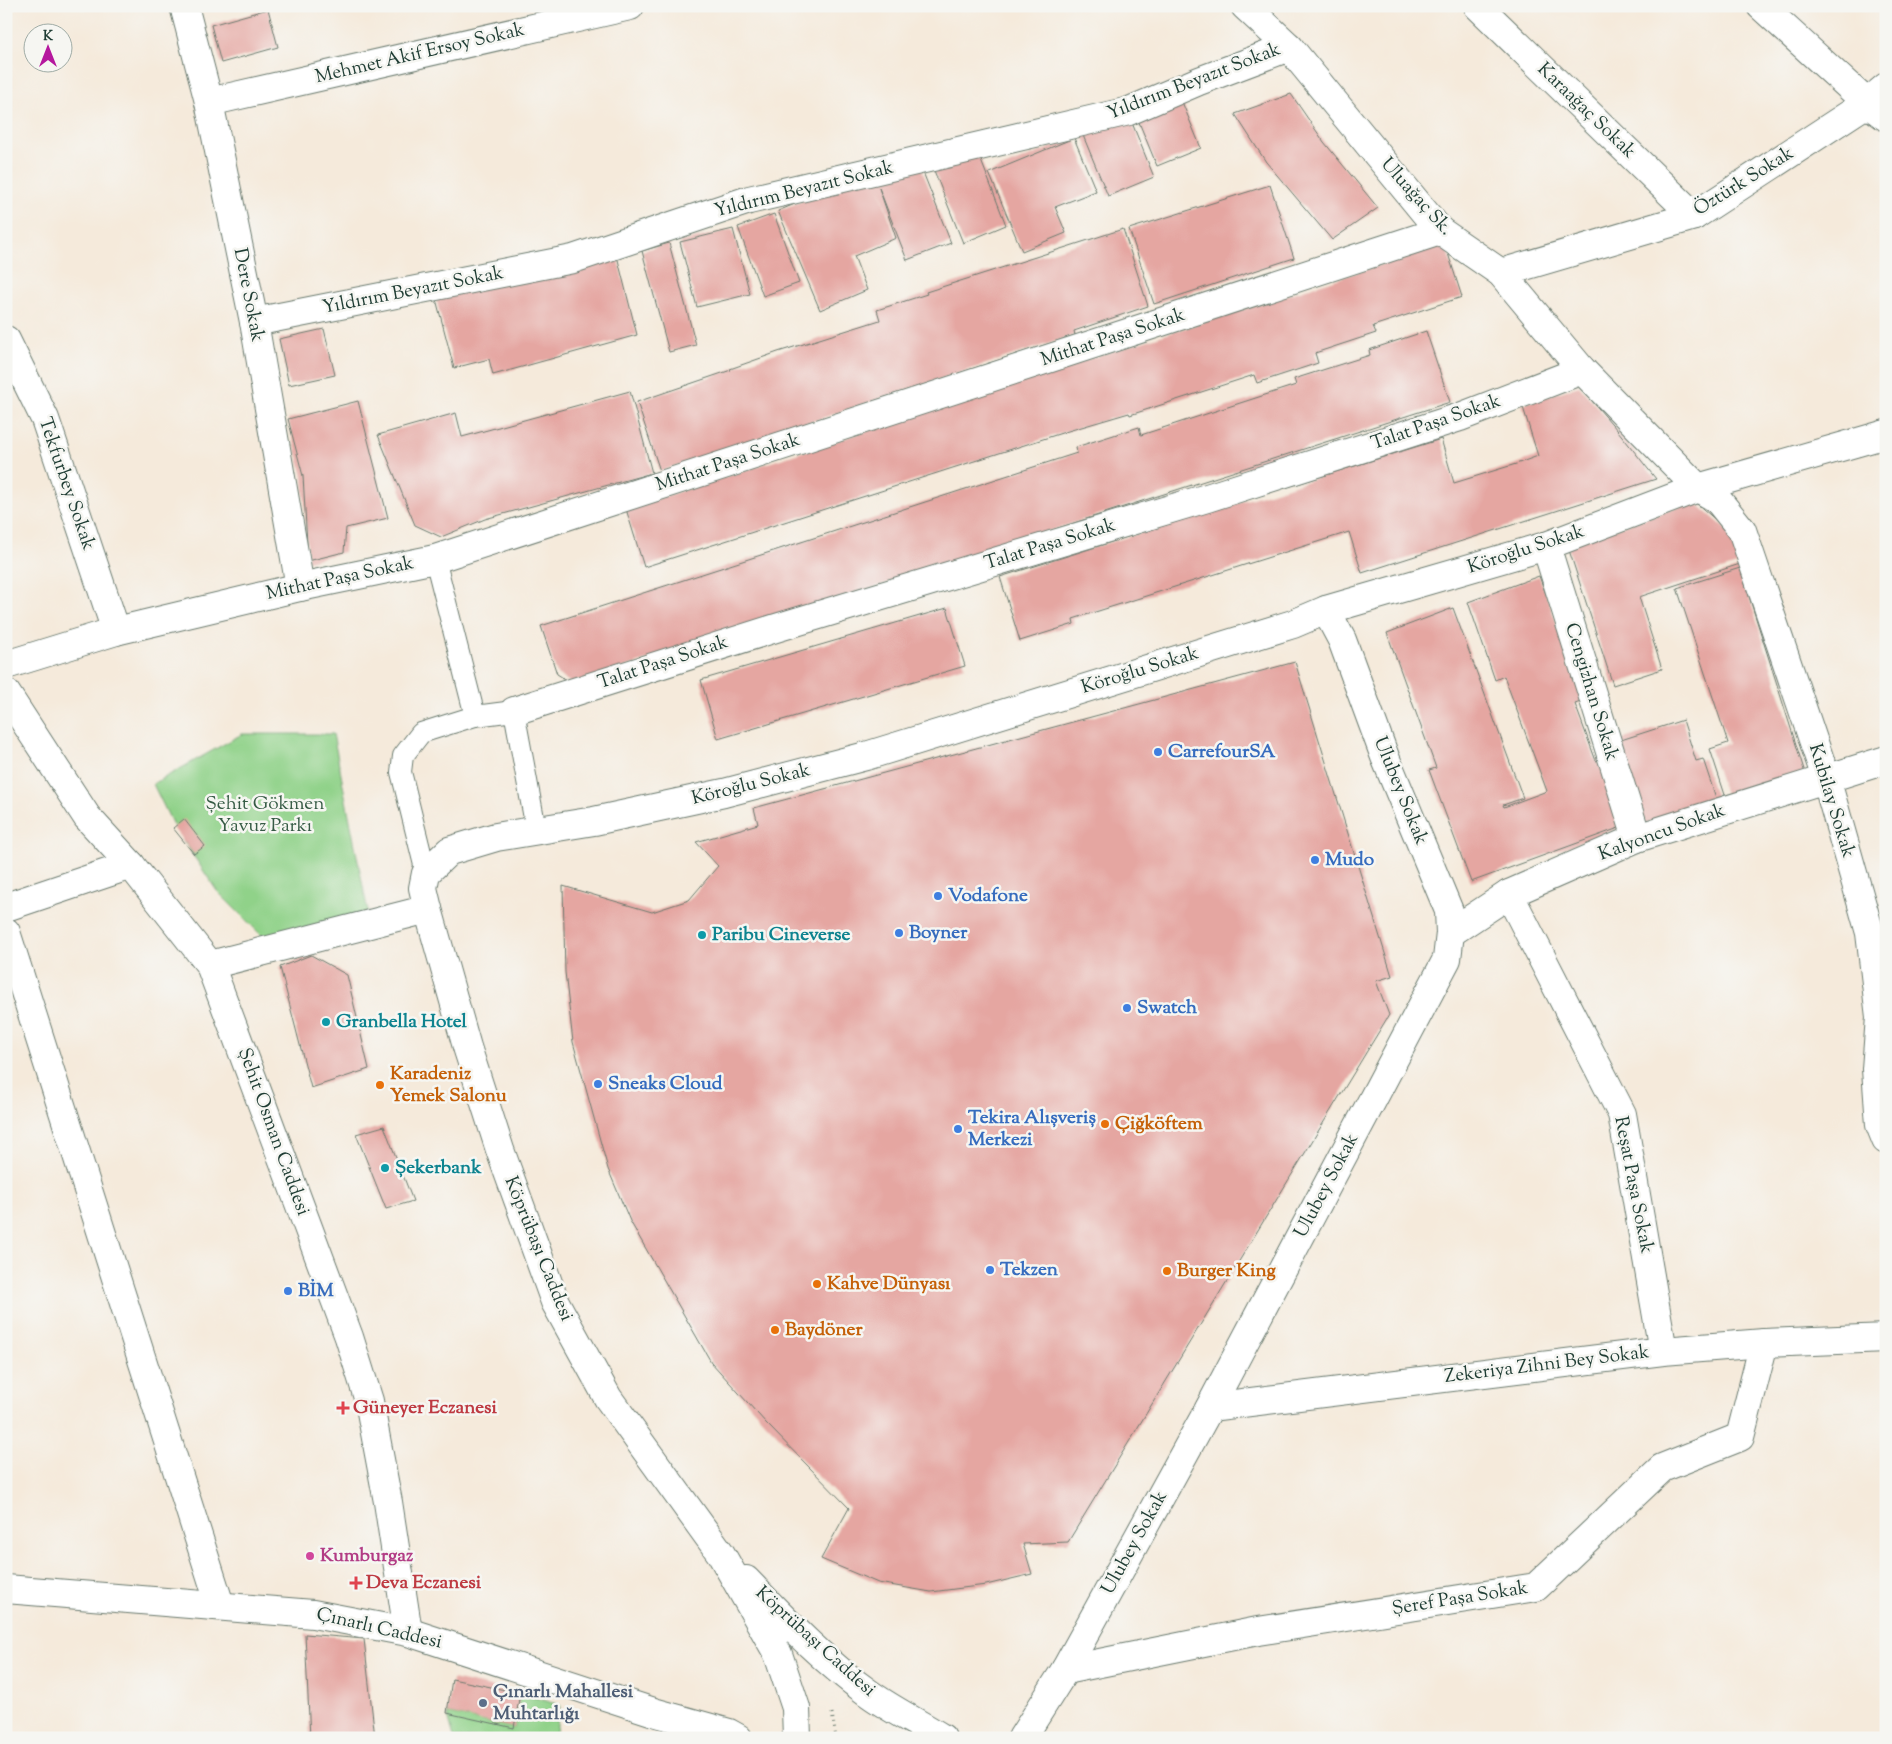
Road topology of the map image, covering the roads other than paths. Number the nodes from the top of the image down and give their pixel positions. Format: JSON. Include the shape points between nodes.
{"nodes":[{"id":1,"x":184,"y":6,"type":"edge"},
{"id":2,"x":630,"y":6,"type":"edge"},
{"id":3,"x":1244,"y":6,"type":"edge"},
{"id":4,"x":1478,"y":6,"type":"edge"},
{"id":5,"x":1761,"y":6,"type":"edge"},
{"id":6,"x":1289,"y":47,"type":"junction"},
{"id":7,"x":209,"y":102,"type":"junction"},
{"id":8,"x":1880,"y":102,"type":"edge"},
{"id":9,"x":1694,"y":216,"type":"junction"},
{"id":10,"x":1440,"y":231,"type":"junction"},
{"id":11,"x":1501,"y":273,"type":"junction"},
{"id":12,"x":254,"y":322,"type":"junction"},
{"id":13,"x":6,"y":340,"type":"edge"},
{"id":14,"x":1582,"y":370,"type":"junction"},
{"id":15,"x":1886,"y":434,"type":"edge"},
{"id":16,"x":1698,"y":488,"type":"junction"},
{"id":17,"x":1546,"y":546,"type":"junction"},
{"id":18,"x":435,"y":559,"type":"junction"},
{"id":19,"x":300,"y":587,"type":"junction"},
{"id":20,"x":1326,"y":610,"type":"junction"},
{"id":21,"x":116,"y":631,"type":"junction"},
{"id":22,"x":6,"y":665,"type":"edge"},
{"id":23,"x":6,"y":693,"type":"edge"},
{"id":24,"x":514,"y":710,"type":"junction"},
{"id":25,"x":474,"y":716,"type":"junction"},
{"id":26,"x":1886,"y":760,"type":"edge"},
{"id":27,"x":1826,"y":778,"type":"junction"},
{"id":28,"x":536,"y":829,"type":"junction"},
{"id":29,"x":1637,"y":838,"type":"junction"},
{"id":30,"x":131,"y":865,"type":"junction"},
{"id":31,"x":426,"y":873,"type":"junction"},
{"id":32,"x":1509,"y":894,"type":"junction"},
{"id":33,"x":6,"y":907,"type":"edge"},
{"id":34,"x":428,"y":909,"type":"junction"},
{"id":35,"x":6,"y":932,"type":"edge"},
{"id":36,"x":1450,"y":933,"type":"junction"},
{"id":37,"x":210,"y":965,"type":"junction"},
{"id":38,"x":1886,"y":1140,"type":"edge"},
{"id":39,"x":1886,"y":1338,"type":"edge"},
{"id":40,"x":1764,"y":1343,"type":"junction"},
{"id":41,"x":1663,"y":1351,"type":"junction"},
{"id":42,"x":1210,"y":1407,"type":"junction"},
{"id":43,"x":721,"y":1554,"type":"junction"},
{"id":44,"x":6,"y":1589,"type":"edge"},
{"id":45,"x":220,"y":1605,"type":"junction"},
{"id":46,"x":408,"y":1632,"type":"junction"},
{"id":47,"x":1065,"y":1670,"type":"junction"},
{"id":48,"x":738,"y":1738,"type":"edge"},
{"id":49,"x":797,"y":1738,"type":"edge"},
{"id":50,"x":942,"y":1738,"type":"edge"},
{"id":51,"x":1022,"y":1738,"type":"edge"}],
"edges":[{"from":1,"to":7,"type":"street","name":"Dere Sokak"},
{"from":2,"to":7,"type":"street","name":"Mehmet Akif Ersoy Sokak"},
{"from":3,"to":6,"type":"street","name":"Uluağaç Sk."},
{"from":4,"to":9,"type":"street","name":"Karaağaç Sokak"},
{"from":5,"to":8,"type":"street"},
{"from":6,"to":10,"type":"street","name":"Uluağaç Sk."},
{"from":6,"to":12,"type":"street","name":"Yıldırım Beyazıt Sokak","via":[[1129,111],[748,200],[574,259]]},
{"from":7,"to":12,"type":"street","name":"Dere Sokak"},
{"from":8,"to":9,"type":"street","name":"Öztürk Sokak"},
{"from":9,"to":11,"type":"street","name":"Öztürk Sokak"},
{"from":10,"to":11,"type":"street","name":"Uluağaç Sk."},
{"from":10,"to":18,"type":"street","name":"Mithat Paşa Sokak"},
{"from":11,"to":14,"type":"street","name":"Uluağaç Sk."},
{"from":12,"to":19,"type":"street","name":"Dere Sokak"},
{"from":13,"to":21,"type":"street","name":"Tekfurbey Sokak","via":[[45,419]]},
{"from":14,"to":16,"type":"street","name":"Uluağaç Sk."},
{"from":14,"to":24,"type":"street","name":"Talat Paşa Sokak","via":[[1460,417],[1207,498]]},
{"from":15,"to":16,"type":"street","name":"Köroğlu Sokak"},
{"from":16,"to":17,"type":"street","name":"Köroğlu Sokak"},
{"from":16,"to":27,"type":"street","name":"Kubilay Sokak","via":[[1717,499],[1742,530]]},
{"from":17,"to":20,"type":"street","name":"Köroğlu Sokak"},
{"from":17,"to":29,"type":"street","name":"Cengizhan Sokak"},
{"from":18,"to":19,"type":"street","name":"Mithat Paşa Sokak"},
{"from":18,"to":25,"type":"lane"},
{"from":19,"to":21,"type":"street","name":"Mithat Paşa Sokak"},
{"from":20,"to":28,"type":"street","name":"Köroğlu Sokak","via":[[1293,624],[866,756],[667,806]]},
{"from":20,"to":36,"type":"street","name":"Ulubey Sokak","via":[[1342,640],[1385,757],[1449,911]]},
{"from":21,"to":22,"type":"street","name":"Mithat Paşa Sokak"},
{"from":23,"to":30,"type":"street","name":"Şehit Osman Caddesi","via":[[87,817]]},
{"from":24,"to":25,"type":"lane"},
{"from":24,"to":28,"type":"lane"},
{"from":25,"to":31,"type":"lane","via":[[421,733],[403,756],[401,772]]},
{"from":26,"to":27,"type":"street","name":"Kalyoncu Sokak"},
{"from":27,"to":29,"type":"street","name":"Kalyoncu Sokak"},
{"from":27,"to":38,"type":"street","name":"Kubilay Sokak","via":[[1870,933],[1880,1017],[1876,1069],[1880,1125]]},
{"from":28,"to":31,"type":"street","name":"Köroğlu Sokak","via":[[449,851]]},
{"from":29,"to":32,"type":"street","name":"Kalyoncu Sokak"},
{"from":30,"to":33,"type":"street"},
{"from":30,"to":37,"type":"street","name":"Şehit Osman Caddesi"},
{"from":31,"to":34,"type":"street","via":[[423,888]]},
{"from":32,"to":36,"type":"street","name":"Kalyoncu Sokak"},
{"from":32,"to":41,"type":"street","name":"Reşat Paşa Sokak","via":[[1622,1114]]},
{"from":34,"to":37,"type":"street"},
{"from":34,"to":43,"type":"street","name":"Köprübaşı Caddesi","via":[[495,1134],[555,1302],[608,1398]]},
{"from":35,"to":45,"type":"street"},
{"from":36,"to":42,"type":"street","name":"Ulubey Sokak","via":[[1447,959]]},
{"from":37,"to":46,"type":"street","name":"Şehit Osman Caddesi","via":[[349,1337],[369,1401]]},
{"from":39,"to":40,"type":"street","name":"Zekeriya Zihni Bey Sokak"},
{"from":40,"to":41,"type":"street","name":"Zekeriya Zihni Bey Sokak"},
{"from":40,"to":47,"type":"street","name":"Şeref Paşa Sokak","via":[[1740,1437],[1662,1468],[1536,1587],[1258,1631]]},
{"from":41,"to":42,"type":"street","name":"Zekeriya Zihni Bey Sokak"},
{"from":42,"to":47,"type":"street","name":"Ulubey Sokak"},
{"from":43,"to":49,"type":"street","name":"Köprübaşı Caddesi","via":[[778,1654],[796,1708]]},
{"from":43,"to":50,"type":"street","name":"Köprübaşı Caddesi","via":[[852,1681]]},
{"from":44,"to":45,"type":"street","name":"Çınarlı Caddesi"},
{"from":45,"to":46,"type":"street","name":"Çınarlı Caddesi","via":[[313,1614]]},
{"from":46,"to":48,"type":"street","name":"Çınarlı Caddesi"},
{"from":47,"to":51,"type":"street","name":"Ulubey Sokak"}]}
